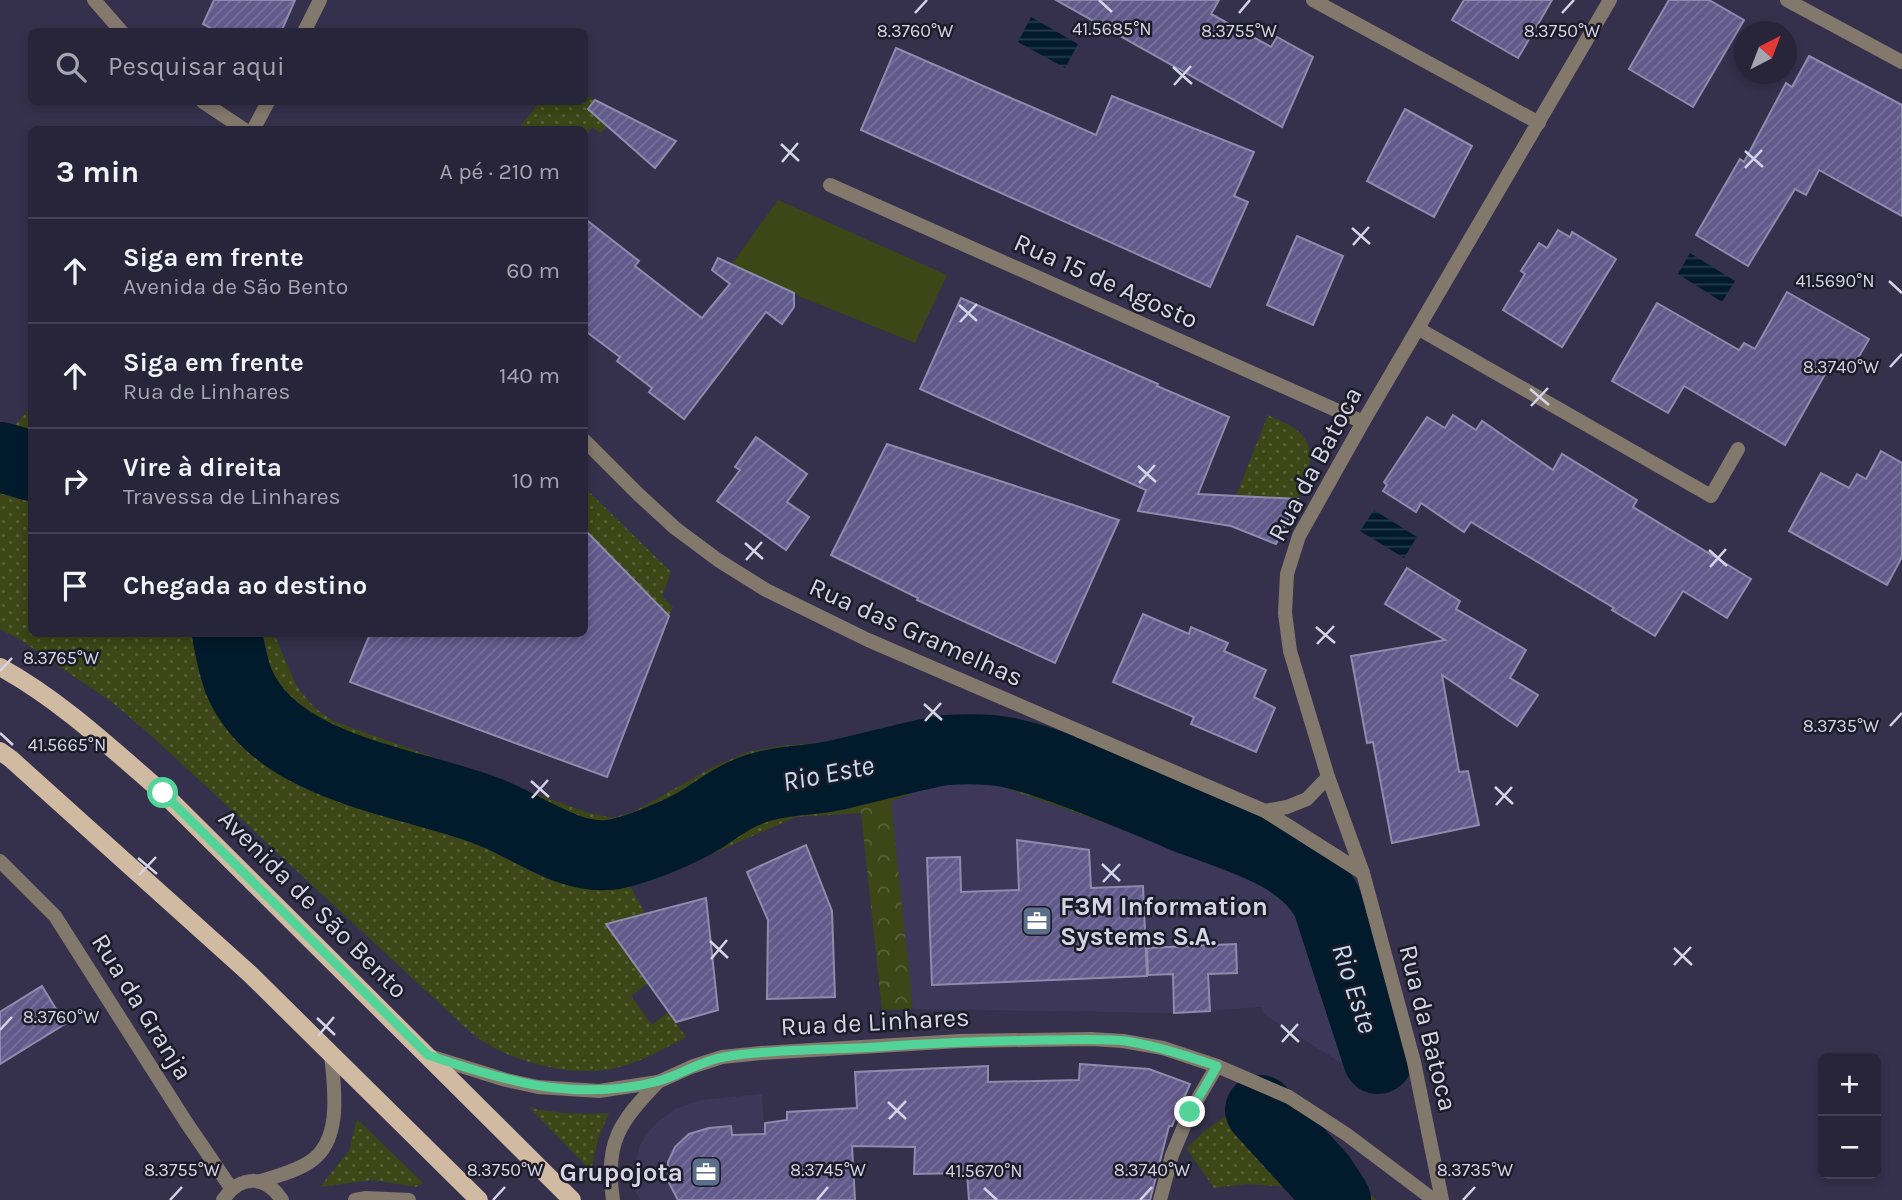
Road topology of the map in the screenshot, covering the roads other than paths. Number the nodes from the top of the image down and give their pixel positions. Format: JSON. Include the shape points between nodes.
{"nodes":[{"id":1,"x":94,"y":0,"type":"edge"},
{"id":2,"x":320,"y":0,"type":"edge"},
{"id":3,"x":1313,"y":0,"type":"edge"},
{"id":4,"x":1610,"y":0,"type":"edge"},
{"id":5,"x":1787,"y":0,"type":"edge"},
{"id":6,"x":118,"y":28,"type":"edge"},
{"id":7,"x":306,"y":28,"type":"edge"},
{"id":8,"x":1902,"y":62,"type":"edge"},
{"id":9,"x":207,"y":105,"type":"edge"},
{"id":10,"x":266,"y":105,"type":"edge"},
{"id":11,"x":1538,"y":123,"type":"junction"},
{"id":12,"x":239,"y":126,"type":"edge"},
{"id":13,"x":256,"y":126,"type":"edge"},
{"id":14,"x":830,"y":185,"type":"dead end"},
{"id":15,"x":1419,"y":329,"type":"junction"},
{"id":16,"x":1363,"y":422,"type":"junction"},
{"id":17,"x":588,"y":444,"type":"edge"},
{"id":18,"x":1738,"y":449,"type":"dead end"},
{"id":19,"x":0,"y":667,"type":"edge"},
{"id":20,"x":0,"y":751,"type":"edge"},
{"id":21,"x":1328,"y":777,"type":"junction"},
{"id":22,"x":1265,"y":811,"type":"junction"},
{"id":23,"x":0,"y":861,"type":"edge"},
{"id":24,"x":1363,"y":873,"type":"junction"},
{"id":25,"x":331,"y":1054,"type":"junction"},
{"id":26,"x":428,"y":1055,"type":"junction"},
{"id":27,"x":1217,"y":1066,"type":"junction"},
{"id":28,"x":658,"y":1082,"type":"junction"},
{"id":29,"x":261,"y":1181,"type":"junction"},
{"id":30,"x":227,"y":1194,"type":"edge"},
{"id":31,"x":282,"y":1200,"type":"edge"},
{"id":32,"x":355,"y":1200,"type":"edge"},
{"id":33,"x":409,"y":1200,"type":"edge"},
{"id":34,"x":479,"y":1200,"type":"edge"},
{"id":35,"x":572,"y":1200,"type":"edge"},
{"id":36,"x":613,"y":1200,"type":"edge"},
{"id":37,"x":1160,"y":1200,"type":"edge"},
{"id":38,"x":1434,"y":1200,"type":"edge"},
{"id":39,"x":1442,"y":1200,"type":"edge"}],
"edges":[{"from":1,"to":6,"type":"street"},
{"from":2,"to":7,"type":"street"},
{"from":3,"to":11,"type":"street"},
{"from":4,"to":11,"type":"street","name":"Rua da Batoca"},
{"from":5,"to":8,"type":"street"},
{"from":9,"to":12,"type":"street"},
{"from":10,"to":13,"type":"street"},
{"from":11,"to":15,"type":"street","name":"Rua da Batoca"},
{"from":14,"to":16,"type":"street","name":"Rua 15 de Agosto"},
{"from":15,"to":16,"type":"street","name":"Rua da Batoca"},
{"from":15,"to":18,"type":"street","via":[[1711,496]]},
{"from":16,"to":21,"type":"street","name":"Rua da Batoca","via":[[1299,536],[1287,574],[1290,652]]},
{"from":17,"to":22,"type":"street","name":"Rua das Gramelhas","via":[[675,528],[766,590],[868,640]]},
{"from":19,"to":26,"type":"main road","name":"Avenida de São Bento","via":[[95,733],[163,793]]},
{"from":20,"to":25,"type":"main road","via":[[250,974]]},
{"from":21,"to":22,"type":"street","via":[[1307,799]]},
{"from":21,"to":24,"type":"street","name":"Rua da Batoca"},
{"from":22,"to":24,"type":"street","name":"Rua das Gramelhas"},
{"from":23,"to":30,"type":"street","name":"Rua da Granja","via":[[55,916]]},
{"from":24,"to":39,"type":"street","name":"Rua da Batoca","via":[[1414,1062]]},
{"from":25,"to":29,"type":"street","name":"Rua da Granja","via":[[336,1111],[327,1143],[313,1161]]},
{"from":25,"to":34,"type":"main road"},
{"from":26,"to":28,"type":"street","name":"Rua de Linhares","via":[[538,1087],[599,1091]]},
{"from":26,"to":35,"type":"main road","name":"Avenida de São Bento"},
{"from":27,"to":28,"type":"street","name":"Rua de Linhares","via":[[1163,1048],[1123,1041],[960,1041],[722,1057]]},
{"from":27,"to":37,"type":"street","via":[[1190,1112]]},
{"from":27,"to":38,"type":"street","name":"Rua de Linhares","via":[[1289,1097]]},
{"from":28,"to":36,"type":"street","name":"Rua de Linhares","via":[[630,1112],[612,1147]]},
{"from":29,"to":30,"type":"street","name":"Rua da Granja","via":[[245,1181]]},
{"from":29,"to":31,"type":"street"},
{"from":32,"to":33,"type":"street"}]}
